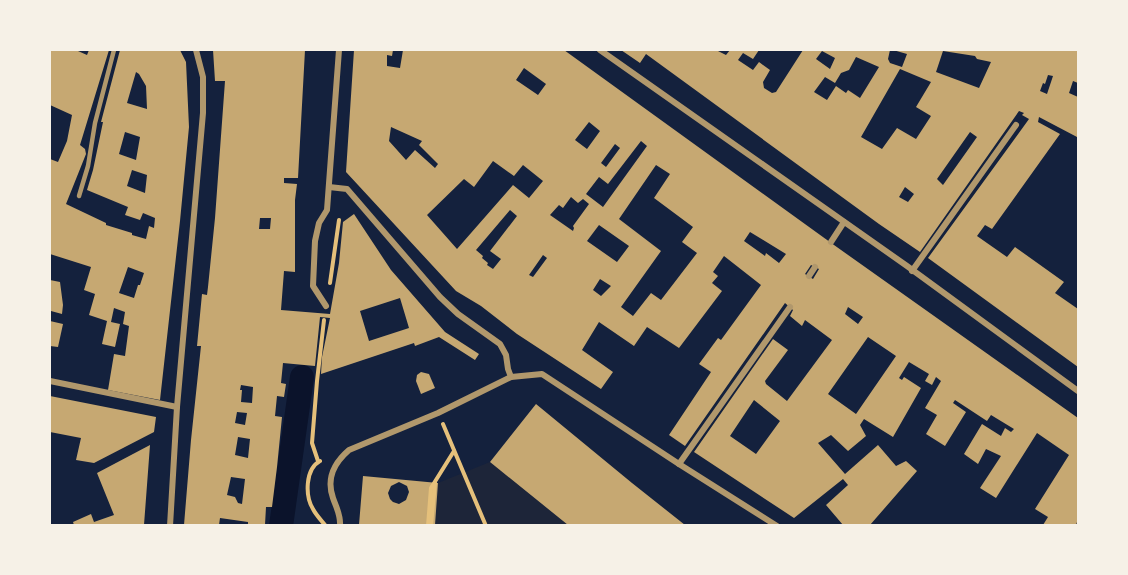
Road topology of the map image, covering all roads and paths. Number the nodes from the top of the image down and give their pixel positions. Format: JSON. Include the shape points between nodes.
{"nodes":[{"id":1,"x":114,"y":50,"type":"edge"},
{"id":2,"x":196,"y":50,"type":"edge"},
{"id":3,"x":339,"y":50,"type":"edge"},
{"id":4,"x":600,"y":50,"type":"edge"},
{"id":5,"x":1016,"y":125,"type":"dead end"},
{"id":6,"x":329,"y":187,"type":"junction"},
{"id":7,"x":80,"y":196,"type":"dead end"},
{"id":8,"x":844,"y":222,"type":"junction"},
{"id":9,"x":831,"y":242,"type":"dead end"},
{"id":10,"x":815,"y":267,"type":"dead end"},
{"id":11,"x":912,"y":271,"type":"junction"},
{"id":12,"x":809,"y":276,"type":"dead end"},
{"id":13,"x":326,"y":306,"type":"dead end"},
{"id":14,"x":790,"y":307,"type":"dead end"},
{"id":15,"x":324,"y":317,"type":"dead end"},
{"id":16,"x":511,"y":377,"type":"junction"},
{"id":17,"x":50,"y":381,"type":"edge"},
{"id":18,"x":1078,"y":391,"type":"edge"},
{"id":19,"x":177,"y":407,"type":"junction"},
{"id":20,"x":438,"y":412,"type":"junction"},
{"id":21,"x":454,"y":450,"type":"junction"},
{"id":22,"x":680,"y":464,"type":"junction"},
{"id":23,"x":170,"y":525,"type":"edge"},
{"id":24,"x":325,"y":525,"type":"edge"},
{"id":25,"x":340,"y":525,"type":"edge"},
{"id":26,"x":430,"y":525,"type":"edge"},
{"id":27,"x":486,"y":525,"type":"edge"},
{"id":28,"x":777,"y":525,"type":"edge"}],
"edges":[{"from":1,"to":7,"type":"lane"},
{"from":2,"to":19,"type":"street","via":[[203,77],[203,113]]},
{"from":3,"to":6,"type":"street"},
{"from":4,"to":8,"type":"street"},
{"from":5,"to":11,"type":"street"},
{"from":6,"to":13,"type":"street","via":[[327,210],[315,241],[312,286]]},
{"from":6,"to":16,"type":"street","via":[[347,189],[440,297],[500,344]]},
{"from":8,"to":9,"type":"street"},
{"from":8,"to":11,"type":"street"},
{"from":10,"to":12,"type":"street"},
{"from":11,"to":18,"type":"street"},
{"from":14,"to":22,"type":"street"},
{"from":15,"to":24,"type":"path","via":[[312,443],[318,461],[309,477],[308,492],[312,508]]},
{"from":16,"to":20,"type":"street"},
{"from":16,"to":22,"type":"street","via":[[542,374]]},
{"from":17,"to":19,"type":"street"},
{"from":19,"to":23,"type":"street"},
{"from":20,"to":21,"type":"path"},
{"from":20,"to":25,"type":"street","via":[[349,450],[339,459],[332,471],[331,490]]},
{"from":21,"to":26,"type":"path","via":[[435,482]]},
{"from":21,"to":27,"type":"path"},
{"from":22,"to":28,"type":"street"}]}
